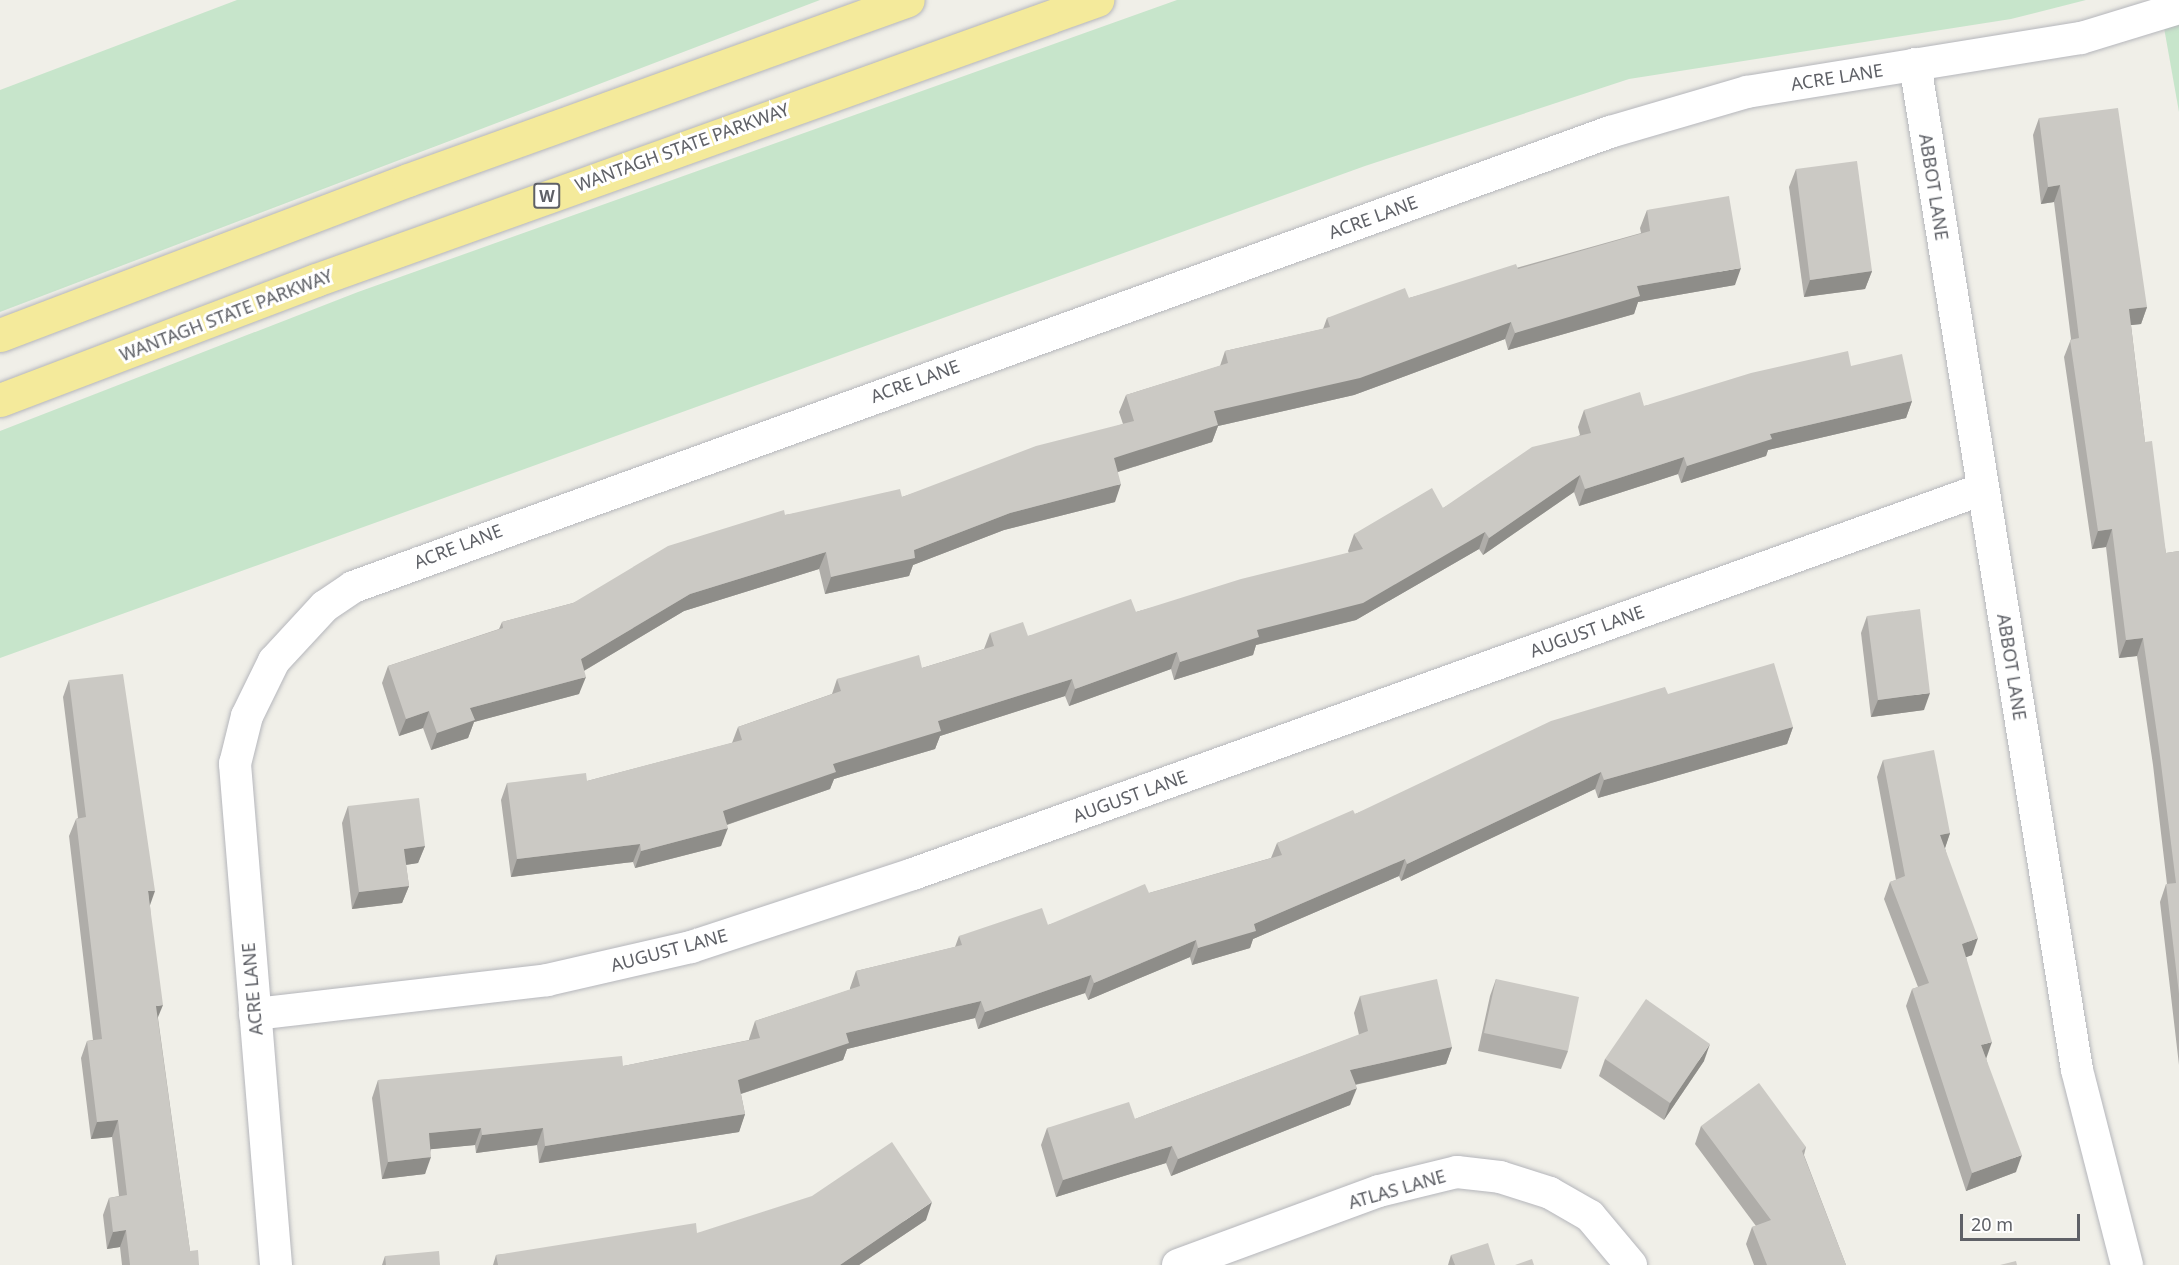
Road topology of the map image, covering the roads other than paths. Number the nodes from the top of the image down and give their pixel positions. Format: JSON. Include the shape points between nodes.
{"nodes":[{"id":1,"x":908,"y":0,"type":"edge"},
{"id":2,"x":1097,"y":0,"type":"edge"},
{"id":3,"x":2179,"y":8,"type":"edge"},
{"id":4,"x":1915,"y":64,"type":"junction"},
{"id":5,"x":0,"y":336,"type":"edge"},
{"id":6,"x":0,"y":400,"type":"edge"},
{"id":7,"x":1983,"y":489,"type":"junction"},
{"id":8,"x":255,"y":1014,"type":"junction"},
{"id":9,"x":276,"y":1265,"type":"edge"},
{"id":10,"x":1179,"y":1265,"type":"edge"},
{"id":11,"x":1631,"y":1265,"type":"edge"},
{"id":12,"x":2127,"y":1265,"type":"edge"}],
"edges":[{"from":1,"to":5,"type":"highway","via":[[408,180]]},
{"from":2,"to":6,"type":"highway","name":"WANTAGH STATE PARKWAY","number":"W","via":[[316,280]]},
{"from":3,"to":4,"type":"street","name":"ACRE LANE","via":[[2081,38]]},
{"from":4,"to":7,"type":"street","name":"ABBOT LANE"},
{"from":4,"to":8,"type":"street","name":"ACRE LANE","via":[[1747,92],[1610,132],[353,587],[325,606],[274,661],[247,716],[235,764]]},
{"from":7,"to":8,"type":"street","name":"AUGUST LANE","via":[[913,874],[692,947],[547,980]]},
{"from":7,"to":12,"type":"street","name":"ABBOT LANE","via":[[2077,1070]]},
{"from":8,"to":9,"type":"street","name":"ACRE LANE"},
{"from":10,"to":11,"type":"street","name":"ATLAS LANE","via":[[1379,1191],[1457,1172],[1500,1177],[1550,1193],[1590,1216]]}]}
